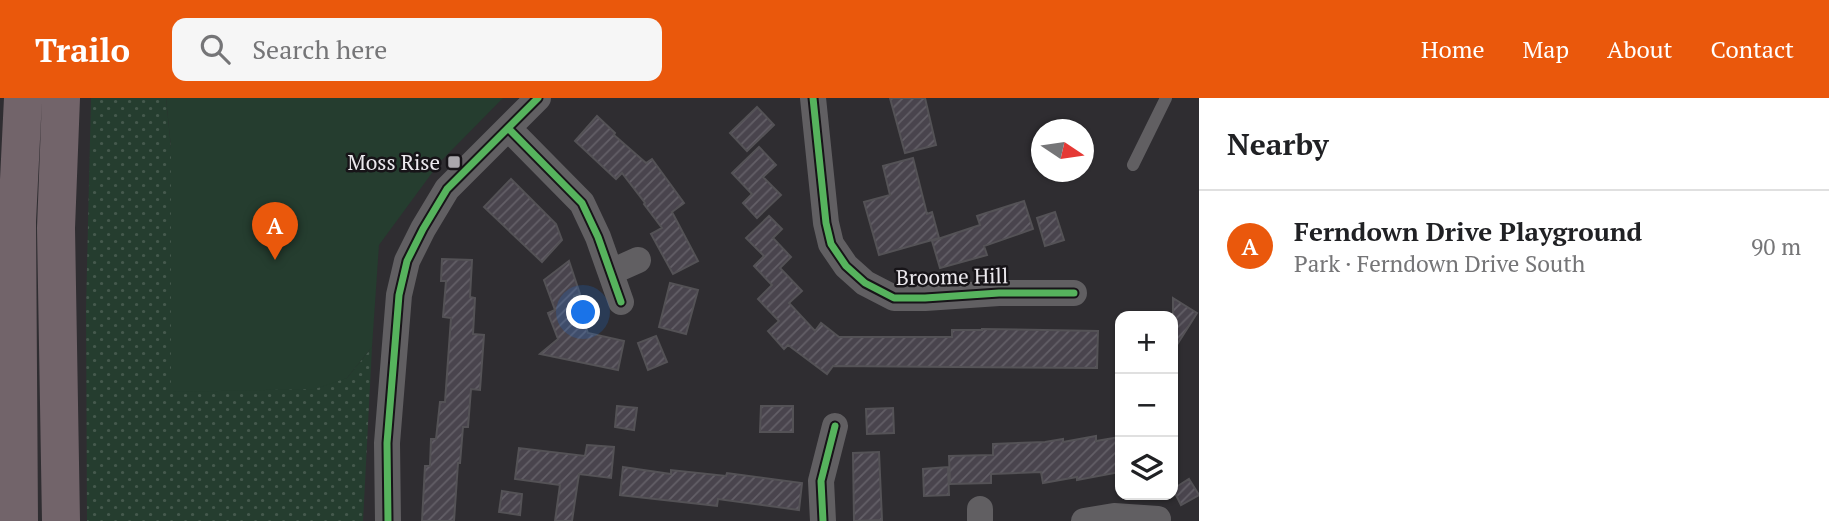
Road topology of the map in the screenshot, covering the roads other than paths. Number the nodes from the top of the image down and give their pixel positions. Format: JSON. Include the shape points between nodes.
{"nodes":[{"id":1,"x":23,"y":98,"type":"edge"},
{"id":2,"x":61,"y":98,"type":"edge"},
{"id":3,"x":538,"y":98,"type":"edge"},
{"id":4,"x":813,"y":98,"type":"edge"},
{"id":5,"x":1166,"y":98,"type":"edge"},
{"id":6,"x":508,"y":128,"type":"junction"},
{"id":7,"x":1133,"y":165,"type":"dead end"},
{"id":8,"x":638,"y":260,"type":"dead end"},
{"id":9,"x":611,"y":272,"type":"junction"},
{"id":10,"x":1074,"y":293,"type":"dead end"},
{"id":11,"x":621,"y":302,"type":"dead end"},
{"id":12,"x":835,"y":426,"type":"dead end"},
{"id":13,"x":1158,"y":519,"type":"edge"},
{"id":14,"x":19,"y":521,"type":"edge"},
{"id":15,"x":61,"y":521,"type":"edge"},
{"id":16,"x":388,"y":521,"type":"edge"},
{"id":17,"x":822,"y":521,"type":"edge"},
{"id":18,"x":1084,"y":521,"type":"edge"}],
"edges":[{"from":1,"to":14,"type":"highway","via":[[17,221]]},
{"from":2,"to":15,"type":"highway","via":[[57,228]]},
{"from":3,"to":6,"type":"street"},
{"from":4,"to":10,"type":"street","name":"Broome Hill","via":[[831,244],[864,283],[894,298]]},
{"from":5,"to":7,"type":"lane"},
{"from":6,"to":9,"type":"street","via":[[583,203]]},
{"from":6,"to":16,"type":"street","via":[[447,190],[407,261],[399,295],[387,443]]},
{"from":8,"to":9,"type":"street"},
{"from":9,"to":11,"type":"street"},
{"from":12,"to":17,"type":"street","via":[[821,481]]},
{"from":13,"to":18,"type":"street","via":[[1114,516]]}]}
